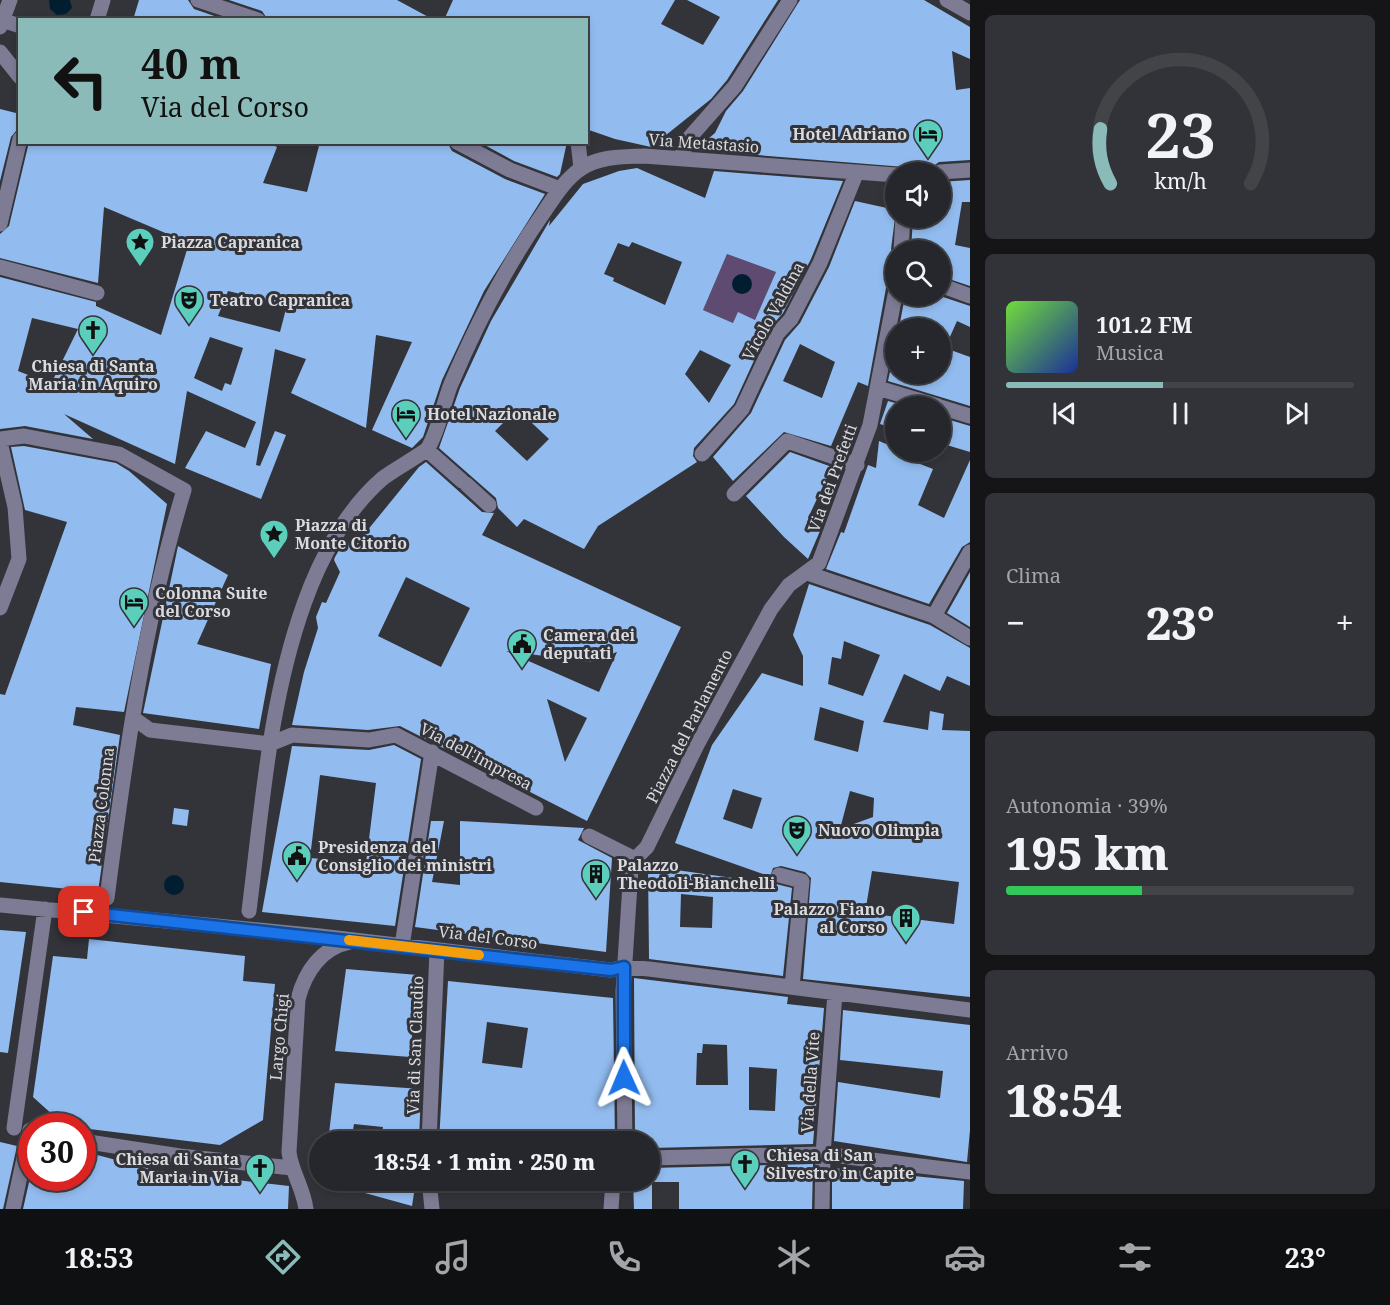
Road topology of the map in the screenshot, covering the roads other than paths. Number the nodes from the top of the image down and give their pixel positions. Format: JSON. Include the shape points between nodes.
{"nodes":[{"id":1,"x":10,"y":0,"type":"edge"},
{"id":2,"x":103,"y":0,"type":"edge"},
{"id":3,"x":198,"y":0,"type":"edge"},
{"id":4,"x":790,"y":0,"type":"edge"},
{"id":5,"x":947,"y":0,"type":"edge"},
{"id":6,"x":970,"y":13,"type":"edge"},
{"id":7,"x":98,"y":18,"type":"edge"},
{"id":8,"x":252,"y":18,"type":"edge"},
{"id":9,"x":1,"y":24,"type":"edge"},
{"id":10,"x":18,"y":26,"type":"edge"},
{"id":11,"x":0,"y":52,"type":"edge"},
{"id":12,"x":18,"y":74,"type":"edge"},
{"id":13,"x":19,"y":144,"type":"edge"},
{"id":14,"x":460,"y":144,"type":"edge"},
{"id":15,"x":578,"y":144,"type":"edge"},
{"id":16,"x":681,"y":157,"type":"junction"},
{"id":17,"x":581,"y":168,"type":"junction"},
{"id":18,"x":970,"y":170,"type":"edge"},
{"id":19,"x":951,"y":171,"type":"edge"},
{"id":20,"x":856,"y":174,"type":"junction"},
{"id":21,"x":885,"y":175,"type":"edge"},
{"id":22,"x":560,"y":189,"type":"junction"},
{"id":23,"x":0,"y":224,"type":"edge"},
{"id":24,"x":0,"y":267,"type":"edge"},
{"id":25,"x":951,"y":289,"type":"edge"},
{"id":26,"x":97,"y":293,"type":"dead end"},
{"id":27,"x":970,"y":296,"type":"edge"},
{"id":28,"x":893,"y":306,"type":"edge"},
{"id":29,"x":878,"y":388,"type":"junction"},
{"id":30,"x":904,"y":396,"type":"edge"},
{"id":31,"x":951,"y":410,"type":"edge"},
{"id":32,"x":970,"y":416,"type":"edge"},
{"id":33,"x":0,"y":440,"type":"edge"},
{"id":34,"x":423,"y":451,"type":"junction"},
{"id":35,"x":702,"y":454,"type":"dead end"},
{"id":36,"x":857,"y":465,"type":"junction"},
{"id":37,"x":734,"y":494,"type":"dead end"},
{"id":38,"x":489,"y":505,"type":"dead end"},
{"id":39,"x":970,"y":552,"type":"edge"},
{"id":40,"x":807,"y":573,"type":"junction"},
{"id":41,"x":0,"y":608,"type":"edge"},
{"id":42,"x":934,"y":616,"type":"junction"},
{"id":43,"x":970,"y":638,"type":"edge"},
{"id":44,"x":133,"y":719,"type":"junction"},
{"id":45,"x":270,"y":744,"type":"junction"},
{"id":46,"x":432,"y":752,"type":"junction"},
{"id":47,"x":536,"y":808,"type":"dead end"},
{"id":48,"x":589,"y":836,"type":"dead end"},
{"id":49,"x":635,"y":858,"type":"junction"},
{"id":50,"x":779,"y":875,"type":"dead end"},
{"id":51,"x":107,"y":898,"type":"dead end"},
{"id":52,"x":0,"y":905,"type":"edge"},
{"id":53,"x":45,"y":909,"type":"junction"},
{"id":54,"x":249,"y":911,"type":"dead end"},
{"id":55,"x":358,"y":941,"type":"junction"},
{"id":56,"x":402,"y":946,"type":"junction"},
{"id":57,"x":437,"y":950,"type":"junction"},
{"id":58,"x":624,"y":967,"type":"junction"},
{"id":59,"x":792,"y":987,"type":"junction"},
{"id":60,"x":835,"y":993,"type":"junction"},
{"id":61,"x":970,"y":1010,"type":"edge"},
{"id":62,"x":7,"y":1128,"type":"edge"},
{"id":63,"x":429,"y":1131,"type":"edge"},
{"id":64,"x":625,"y":1131,"type":"edge"},
{"id":65,"x":96,"y":1142,"type":"edge"},
{"id":66,"x":823,"y":1154,"type":"junction"},
{"id":67,"x":660,"y":1158,"type":"edge"},
{"id":68,"x":292,"y":1168,"type":"junction"},
{"id":69,"x":970,"y":1172,"type":"edge"},
{"id":70,"x":18,"y":1187,"type":"edge"},
{"id":71,"x":430,"y":1191,"type":"edge"},
{"id":72,"x":13,"y":1209,"type":"edge"},
{"id":73,"x":306,"y":1209,"type":"edge"},
{"id":74,"x":432,"y":1209,"type":"edge"},
{"id":75,"x":822,"y":1209,"type":"edge"}],
"edges":[{"from":1,"to":9,"type":"street"},
{"from":2,"to":7,"type":"street"},
{"from":3,"to":8,"type":"street"},
{"from":4,"to":16,"type":"street","via":[[735,86],[690,137]]},
{"from":5,"to":6,"type":"street"},
{"from":9,"to":10,"type":"street"},
{"from":11,"to":12,"type":"street"},
{"from":13,"to":23,"type":"street"},
{"from":14,"to":22,"type":"street","via":[[510,170]]},
{"from":15,"to":17,"type":"street"},
{"from":16,"to":17,"type":"street","name":"Via Metastasio","via":[[609,158]]},
{"from":16,"to":20,"type":"street","name":"Via Metastasio"},
{"from":17,"to":22,"type":"street","name":"Via Metastasio"},
{"from":18,"to":19,"type":"street"},
{"from":20,"to":21,"type":"street","name":"Via Metastasio"},
{"from":20,"to":35,"type":"street","name":"Vicolo Valdina","via":[[820,263],[791,319],[777,334],[742,409]]},
{"from":22,"to":34,"type":"street","name":"Via Metastasio","via":[[502,276]]},
{"from":24,"to":26,"type":"street"},
{"from":25,"to":27,"type":"street"},
{"from":28,"to":29,"type":"street","name":"Via dei Prefetti"},
{"from":29,"to":30,"type":"street"},
{"from":29,"to":36,"type":"street","name":"Via dei Prefetti"},
{"from":31,"to":32,"type":"street"},
{"from":33,"to":41,"type":"street","via":[[15,507],[19,559]]},
{"from":33,"to":44,"type":"street","name":"Piazza Colonna","via":[[24,436],[119,454],[184,490],[168,541]]},
{"from":34,"to":38,"type":"street"},
{"from":34,"to":45,"type":"street","via":[[391,472],[365,497],[319,567],[288,656]]},
{"from":36,"to":37,"type":"street","via":[[787,441]]},
{"from":36,"to":40,"type":"street","name":"Via dei Prefetti","via":[[819,563]]},
{"from":39,"to":42,"type":"street"},
{"from":40,"to":42,"type":"street"},
{"from":40,"to":49,"type":"street","name":"Piazza del Parlamento","via":[[789,585],[771,609],[647,847]]},
{"from":42,"to":43,"type":"street"},
{"from":44,"to":45,"type":"street","via":[[150,730]]},
{"from":44,"to":51,"type":"street","name":"Piazza Colonna"},
{"from":45,"to":46,"type":"street","name":"Via dell'Impresa","via":[[292,735],[369,740],[396,735]]},
{"from":45,"to":54,"type":"street"},
{"from":46,"to":47,"type":"street","name":"Via dell'Impresa"},
{"from":46,"to":56,"type":"street"},
{"from":48,"to":49,"type":"street"},
{"from":49,"to":58,"type":"street"},
{"from":50,"to":59,"type":"street","via":[[802,881]]},
{"from":52,"to":53,"type":"street","name":"Via del Corso"},
{"from":53,"to":55,"type":"street","name":"Via del Corso"},
{"from":53,"to":62,"type":"street"},
{"from":55,"to":56,"type":"street","name":"Via del Corso"},
{"from":55,"to":68,"type":"street","name":"Largo Chigi","via":[[338,945],[325,953],[300,990],[289,1152]]},
{"from":56,"to":57,"type":"street","name":"Via del Corso"},
{"from":57,"to":58,"type":"street","name":"Via del Corso","via":[[611,970]]},
{"from":57,"to":63,"type":"street","name":"Via di San Claudio"},
{"from":58,"to":59,"type":"street","name":"Via del Corso"},
{"from":58,"to":64,"type":"street"},
{"from":59,"to":60,"type":"street","name":"Via del Corso"},
{"from":60,"to":61,"type":"street","name":"Via del Corso"},
{"from":60,"to":66,"type":"street","name":"Via della Vite"},
{"from":65,"to":68,"type":"street"},
{"from":66,"to":67,"type":"street"},
{"from":66,"to":69,"type":"street"},
{"from":66,"to":75,"type":"street","name":"Via della Vite"},
{"from":68,"to":73,"type":"street","name":"Largo Chigi","via":[[301,1184]]},
{"from":70,"to":72,"type":"street"},
{"from":71,"to":74,"type":"street"}]}
